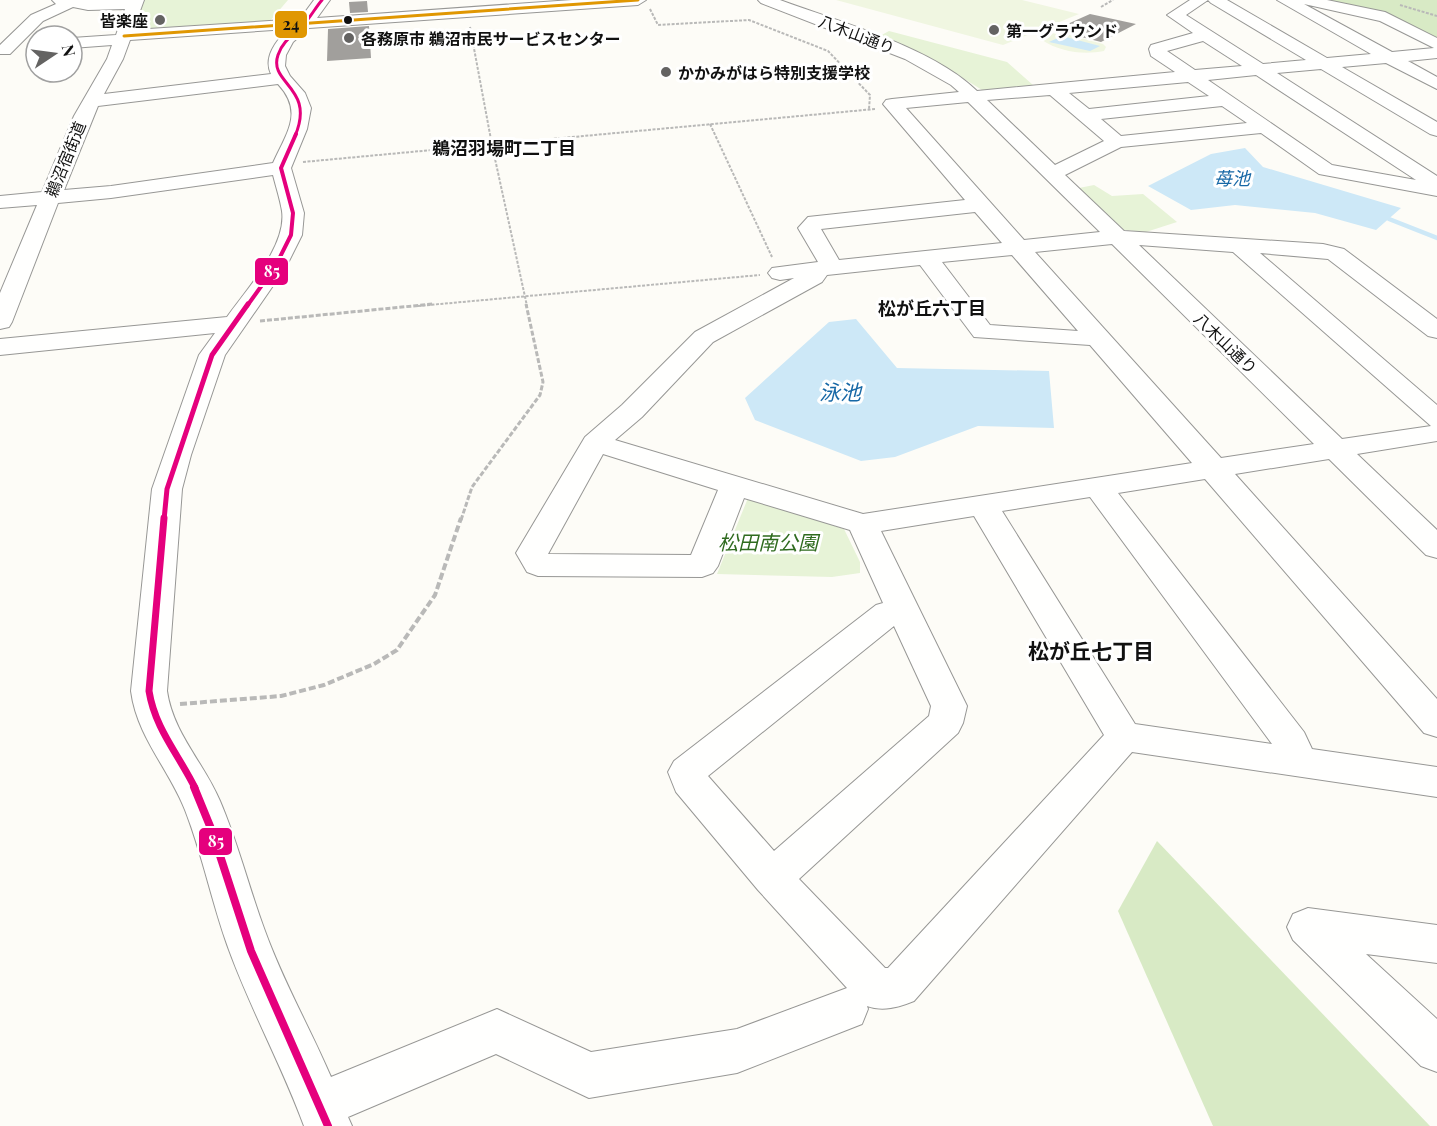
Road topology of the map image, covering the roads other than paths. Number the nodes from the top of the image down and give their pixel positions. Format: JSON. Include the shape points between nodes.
{"nodes":[{"id":1,"x":322,"y":0,"type":"edge"},
{"id":2,"x":766,"y":0,"type":"edge"},
{"id":3,"x":1202,"y":0,"type":"edge"},
{"id":4,"x":1216,"y":0,"type":"edge"},
{"id":5,"x":1285,"y":0,"type":"edge"},
{"id":6,"x":1304,"y":0,"type":"edge"},
{"id":7,"x":69,"y":1,"type":"edge"},
{"id":8,"x":135,"y":2,"type":"edge"},
{"id":9,"x":644,"y":4,"type":"edge"},
{"id":10,"x":305,"y":23,"type":"junction"},
{"id":11,"x":1205,"y":35,"type":"junction"},
{"id":12,"x":123,"y":37,"type":"junction"},
{"id":13,"x":84,"y":42,"type":"edge"},
{"id":14,"x":1437,"y":44,"type":"edge"},
{"id":15,"x":24,"y":47,"type":"edge"},
{"id":16,"x":2,"y":50,"type":"edge"},
{"id":17,"x":1437,"y":53,"type":"edge"},
{"id":18,"x":1390,"y":57,"type":"junction"},
{"id":19,"x":1325,"y":63,"type":"junction"},
{"id":20,"x":1258,"y":69,"type":"junction"},
{"id":21,"x":1191,"y":75,"type":"junction"},
{"id":22,"x":282,"y":78,"type":"junction"},
{"id":23,"x":1437,"y":84,"type":"edge"},
{"id":24,"x":1053,"y":88,"type":"junction"},
{"id":25,"x":973,"y":95,"type":"junction"},
{"id":26,"x":1226,"y":100,"type":"junction"},
{"id":27,"x":91,"y":101,"type":"junction"},
{"id":28,"x":1084,"y":114,"type":"junction"},
{"id":29,"x":1264,"y":128,"type":"junction"},
{"id":30,"x":1437,"y":130,"type":"edge"},
{"id":31,"x":1117,"y":142,"type":"junction"},
{"id":32,"x":281,"y":166,"type":"junction"},
{"id":33,"x":1051,"y":174,"type":"junction"},
{"id":34,"x":1437,"y":184,"type":"edge"},
{"id":35,"x":1437,"y":190,"type":"edge"},
{"id":36,"x":50,"y":197,"type":"junction"},
{"id":37,"x":0,"y":202,"type":"edge"},
{"id":38,"x":980,"y":205,"type":"junction"},
{"id":39,"x":1117,"y":237,"type":"junction"},
{"id":40,"x":1239,"y":244,"type":"junction"},
{"id":41,"x":1017,"y":247,"type":"junction"},
{"id":42,"x":927,"y":258,"type":"junction"},
{"id":43,"x":825,"y":268,"type":"junction"},
{"id":44,"x":780,"y":273,"type":"road end"},
{"id":45,"x":0,"y":322,"type":"edge"},
{"id":46,"x":232,"y":324,"type":"junction"},
{"id":47,"x":1437,"y":331,"type":"edge"},
{"id":48,"x":1096,"y":337,"type":"junction"},
{"id":49,"x":0,"y":347,"type":"edge"},
{"id":50,"x":1437,"y":419,"type":"edge"},
{"id":51,"x":1437,"y":433,"type":"edge"},
{"id":52,"x":595,"y":442,"type":"junction"},
{"id":53,"x":1334,"y":449,"type":"junction"},
{"id":54,"x":1213,"y":467,"type":"junction"},
{"id":55,"x":735,"y":484,"type":"junction"},
{"id":56,"x":1097,"y":486,"type":"junction"},
{"id":57,"x":982,"y":504,"type":"junction"},
{"id":58,"x":862,"y":524,"type":"junction"},
{"id":59,"x":1437,"y":548,"type":"edge"},
{"id":60,"x":902,"y":610,"type":"junction"},
{"id":61,"x":1437,"y":723,"type":"edge"},
{"id":62,"x":1124,"y":737,"type":"junction"},
{"id":63,"x":1297,"y":762,"type":"junction"},
{"id":64,"x":1437,"y":782,"type":"edge"},
{"id":65,"x":772,"y":878,"type":"junction"},
{"id":66,"x":1437,"y":944,"type":"edge"},
{"id":67,"x":846,"y":1009,"type":"dead end"},
{"id":68,"x":1437,"y":1050,"type":"edge"},
{"id":69,"x":324,"y":1116,"type":"edge"}],
"edges":[{"from":1,"to":10,"type":"street"},
{"from":2,"to":25,"type":"street","name":"八木山通り","via":[[911,55],[937,68]]},
{"from":3,"to":11,"type":"street","via":[[1175,15]]},
{"from":4,"to":19,"type":"street"},
{"from":5,"to":18,"type":"street"},
{"from":6,"to":14,"type":"street","via":[[1385,17]]},
{"from":7,"to":8,"type":"street","via":[[108,6]]},
{"from":7,"to":16,"type":"street","via":[[37,18]]},
{"from":8,"to":12,"type":"street","name":"鵜沼宿街道"},
{"from":9,"to":10,"type":"street"},
{"from":10,"to":12,"type":"street"},
{"from":10,"to":22,"type":"street","via":[[286,40],[278,55],[276,66]]},
{"from":11,"to":20,"type":"street"},
{"from":11,"to":21,"type":"street","via":[[1157,49]]},
{"from":12,"to":13,"type":"street"},
{"from":12,"to":27,"type":"street","name":"鵜沼宿街道"},
{"from":15,"to":16,"type":"street"},
{"from":17,"to":18,"type":"street"},
{"from":18,"to":19,"type":"street"},
{"from":18,"to":23,"type":"street"},
{"from":19,"to":20,"type":"street"},
{"from":19,"to":30,"type":"street"},
{"from":20,"to":21,"type":"street"},
{"from":20,"to":34,"type":"street"},
{"from":21,"to":24,"type":"street"},
{"from":21,"to":26,"type":"street"},
{"from":22,"to":27,"type":"street"},
{"from":22,"to":32,"type":"street","via":[[296,93],[302,108],[298,129]]},
{"from":24,"to":25,"type":"street"},
{"from":24,"to":28,"type":"street"},
{"from":25,"to":33,"type":"street","name":"八木山通り"},
{"from":25,"to":38,"type":"street","via":[[892,104]]},
{"from":26,"to":28,"type":"street"},
{"from":26,"to":29,"type":"street"},
{"from":27,"to":36,"type":"street","name":"鵜沼宿街道"},
{"from":28,"to":31,"type":"street"},
{"from":29,"to":31,"type":"street"},
{"from":29,"to":35,"type":"street","via":[[1326,170]]},
{"from":31,"to":33,"type":"street"},
{"from":32,"to":36,"type":"street","via":[[111,192]]},
{"from":32,"to":46,"type":"street","via":[[293,213],[291,235],[275,267]]},
{"from":33,"to":39,"type":"street","name":"八木山通り"},
{"from":36,"to":37,"type":"street"},
{"from":36,"to":45,"type":"street","name":"鵜沼宿街道","via":[[19,250]]},
{"from":38,"to":41,"type":"street"},
{"from":38,"to":43,"type":"street","via":[[816,222],[808,228]]},
{"from":39,"to":40,"type":"street"},
{"from":39,"to":41,"type":"street"},
{"from":39,"to":53,"type":"street","name":"八木山通り"},
{"from":40,"to":47,"type":"street","via":[[1336,254]]},
{"from":40,"to":50,"type":"street"},
{"from":41,"to":42,"type":"street"},
{"from":41,"to":48,"type":"street"},
{"from":42,"to":43,"type":"street"},
{"from":42,"to":48,"type":"street","via":[[982,332]]},
{"from":43,"to":44,"type":"street"},
{"from":43,"to":52,"type":"street","via":[[704,337],[632,411]]},
{"from":46,"to":49,"type":"street"},
{"from":46,"to":69,"type":"street","via":[[212,355],[167,489],[150,711],[197,790],[250,950]]},
{"from":48,"to":54,"type":"street"},
{"from":51,"to":53,"type":"street"},
{"from":52,"to":55,"type":"street"},
{"from":52,"to":55,"type":"street","via":[[532,553],[537,565],[702,566]]},
{"from":53,"to":54,"type":"street"},
{"from":53,"to":59,"type":"street","name":"八木山通り"},
{"from":54,"to":56,"type":"street"},
{"from":54,"to":61,"type":"street"},
{"from":55,"to":58,"type":"street"},
{"from":56,"to":57,"type":"street"},
{"from":56,"to":63,"type":"street","via":[[1291,742]]},
{"from":57,"to":58,"type":"street"},
{"from":57,"to":62,"type":"street"},
{"from":58,"to":60,"type":"street"},
{"from":60,"to":65,"type":"street","via":[[949,706],[945,723]]},
{"from":60,"to":65,"type":"street","via":[[888,614],[687,772],[689,781]]},
{"from":62,"to":63,"type":"street"},
{"from":62,"to":65,"type":"street","via":[[899,987],[876,989]]},
{"from":63,"to":64,"type":"street"},
{"from":66,"to":68,"type":"street","via":[[1308,927]]},
{"from":67,"to":69,"type":"street","via":[[736,1051],[589,1075],[497,1031]]}]}
